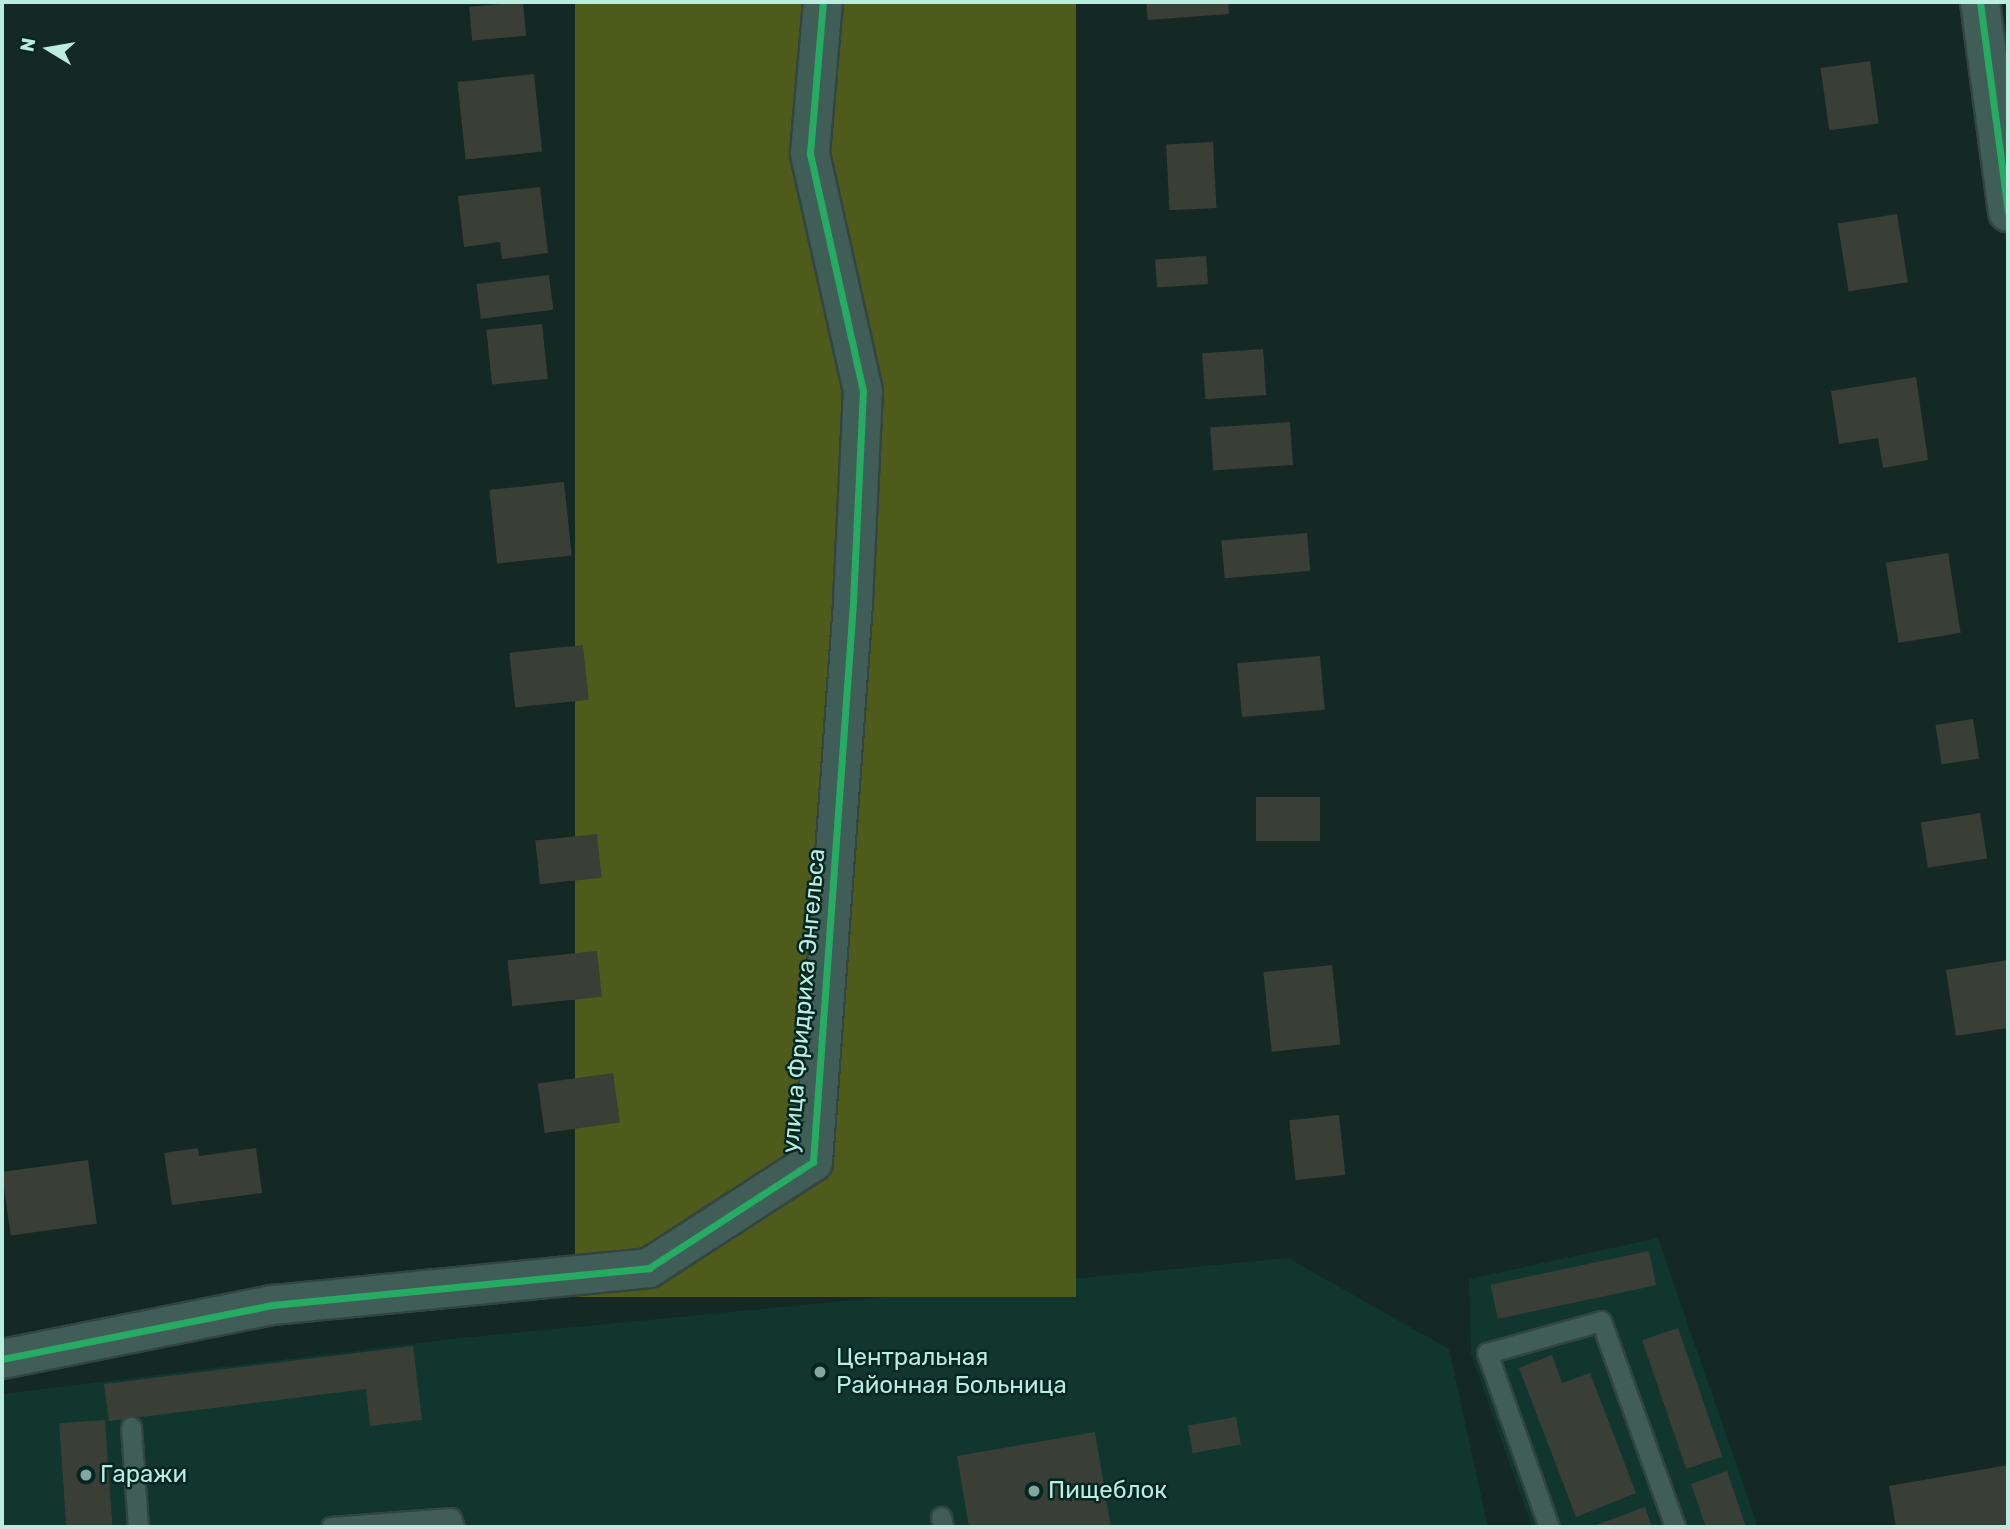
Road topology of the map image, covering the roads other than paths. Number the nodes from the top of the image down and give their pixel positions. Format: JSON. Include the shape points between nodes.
{"nodes":[{"id":1,"x":823,"y":2,"type":"edge"},
{"id":2,"x":1980,"y":2,"type":"edge"},
{"id":3,"x":2008,"y":212,"type":"edge"},
{"id":4,"x":2,"y":1359,"type":"edge"},
{"id":5,"x":131,"y":1427,"type":"dead end"},
{"id":6,"x":138,"y":1527,"type":"edge"},
{"id":7,"x":331,"y":1527,"type":"edge"},
{"id":8,"x":454,"y":1527,"type":"edge"},
{"id":9,"x":1549,"y":1527,"type":"edge"},
{"id":10,"x":1675,"y":1527,"type":"edge"}],
"edges":[{"from":1,"to":4,"type":"street","name":"улица Фридриха Энгельса","via":[[810,153],[863,391],[853,602],[813,1163],[649,1268],[274,1305]]},
{"from":2,"to":3,"type":"street"},
{"from":5,"to":6,"type":"lane"},
{"from":7,"to":8,"type":"lane","via":[[451,1518]]},
{"from":9,"to":10,"type":"lane","via":[[1487,1353],[1601,1321]]}]}
